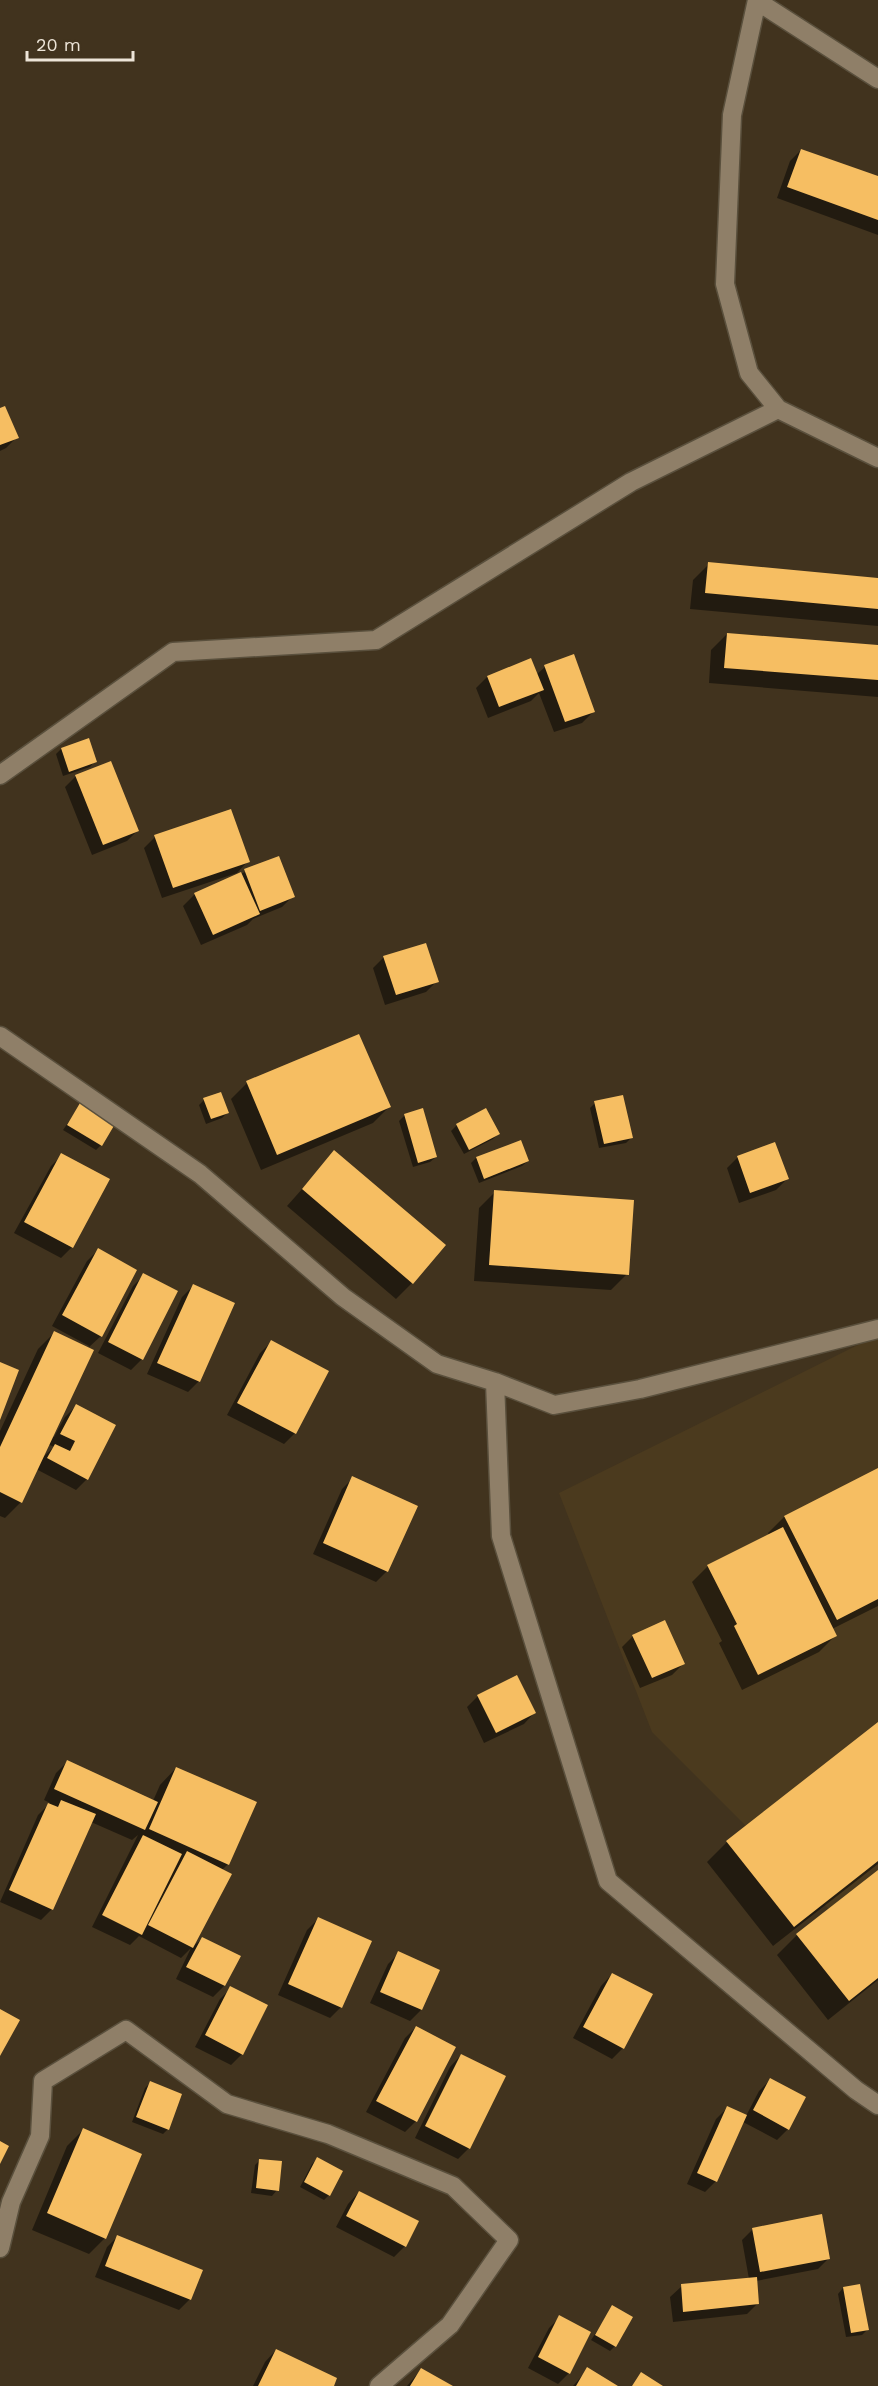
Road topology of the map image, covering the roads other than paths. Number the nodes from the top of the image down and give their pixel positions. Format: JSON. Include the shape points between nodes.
{"nodes":[{"id":1,"x":757,"y":0,"type":"edge"},
{"id":2,"x":878,"y":79,"type":"edge"},
{"id":3,"x":778,"y":409,"type":"junction"},
{"id":4,"x":878,"y":458,"type":"edge"},
{"id":5,"x":0,"y":775,"type":"edge"},
{"id":6,"x":0,"y":1036,"type":"edge"},
{"id":7,"x":878,"y":1329,"type":"edge"},
{"id":8,"x":495,"y":1382,"type":"junction"},
{"id":9,"x":878,"y":2105,"type":"edge"},
{"id":10,"x":0,"y":2248,"type":"edge"},
{"id":11,"x":379,"y":2386,"type":"edge"}],
"edges":[{"from":1,"to":2,"type":"street"},
{"from":1,"to":3,"type":"street","via":[[732,115],[725,285],[748,373]]},
{"from":3,"to":4,"type":"street"},
{"from":3,"to":5,"type":"street","via":[[631,482],[375,640],[173,652]]},
{"from":6,"to":8,"type":"street","via":[[200,1174],[343,1297],[436,1364]]},
{"from":7,"to":8,"type":"street","via":[[640,1389],[554,1405]]},
{"from":8,"to":9,"type":"street","via":[[501,1536],[608,1881]]},
{"from":10,"to":11,"type":"street","via":[[11,2202],[40,2136],[43,2081],[126,2030],[227,2104],[328,2134],[453,2186],[509,2240],[450,2325]]}]}
